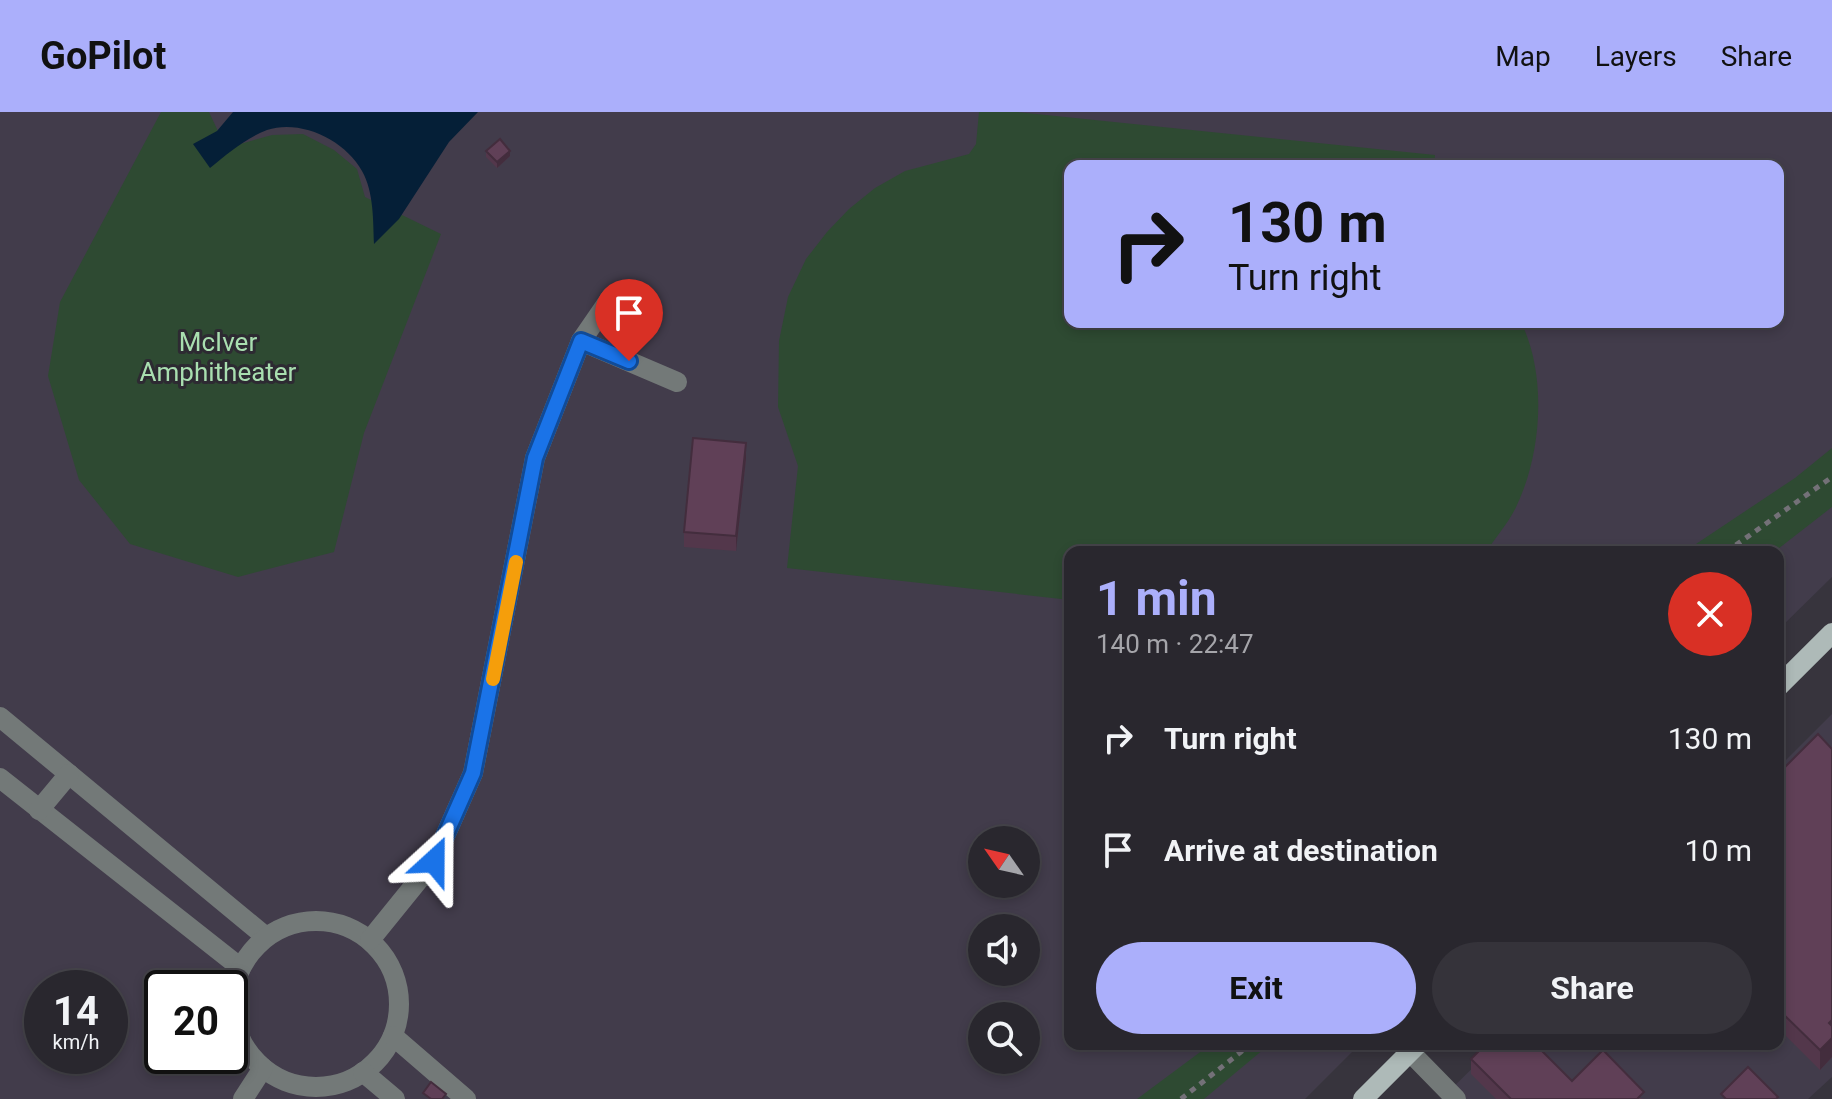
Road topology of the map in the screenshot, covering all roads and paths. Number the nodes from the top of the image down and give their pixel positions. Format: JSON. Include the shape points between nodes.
{"nodes":[{"id":1,"x":612,"y":296,"type":"dead end"},
{"id":2,"x":581,"y":341,"type":"junction"},
{"id":3,"x":677,"y":382,"type":"dead end"},
{"id":4,"x":1832,"y":477,"type":"edge"},
{"id":5,"x":1734,"y":546,"type":"edge"},
{"id":6,"x":1832,"y":633,"type":"edge"},
{"id":7,"x":1784,"y":681,"type":"edge"},
{"id":8,"x":0,"y":717,"type":"edge"},
{"id":9,"x":69,"y":774,"type":"junction"},
{"id":10,"x":0,"y":778,"type":"edge"},
{"id":11,"x":39,"y":810,"type":"junction"},
{"id":12,"x":266,"y":937,"type":"junction"},
{"id":13,"x":370,"y":940,"type":"junction"},
{"id":14,"x":241,"y":968,"type":"junction"},
{"id":15,"x":393,"y":1036,"type":"junction"},
{"id":16,"x":1243,"y":1050,"type":"edge"},
{"id":17,"x":1412,"y":1050,"type":"edge"},
{"id":18,"x":1416,"y":1050,"type":"edge"},
{"id":19,"x":263,"y":1068,"type":"junction"},
{"id":20,"x":363,"y":1072,"type":"junction"},
{"id":21,"x":243,"y":1099,"type":"edge"},
{"id":22,"x":395,"y":1099,"type":"edge"},
{"id":23,"x":466,"y":1099,"type":"edge"},
{"id":24,"x":1181,"y":1099,"type":"edge"},
{"id":25,"x":1363,"y":1099,"type":"edge"},
{"id":26,"x":1456,"y":1099,"type":"edge"}],
"edges":[{"from":1,"to":2,"type":"street"},
{"from":2,"to":3,"type":"street"},
{"from":2,"to":13,"type":"street","via":[[535,458],[473,773],[434,861]]},
{"from":4,"to":5,"type":"path"},
{"from":6,"to":7,"type":"main road"},
{"from":8,"to":9,"type":"street"},
{"from":9,"to":11,"type":"street"},
{"from":9,"to":12,"type":"street"},
{"from":10,"to":11,"type":"street"},
{"from":11,"to":14,"type":"street"},
{"from":12,"to":13,"type":"street","via":[[291,924],[319,920],[346,925]]},
{"from":12,"to":14,"type":"street"},
{"from":13,"to":15,"type":"street","via":[[398,984]]},
{"from":14,"to":19,"type":"street","via":[[235,1022],[245,1048]]},
{"from":15,"to":20,"type":"street"},
{"from":15,"to":23,"type":"street"},
{"from":16,"to":24,"type":"path"},
{"from":17,"to":25,"type":"main road"},
{"from":18,"to":26,"type":"street"},
{"from":19,"to":20,"type":"street","via":[[287,1082],[313,1087],[339,1084]]},
{"from":19,"to":21,"type":"street"},
{"from":20,"to":22,"type":"street"}]}
